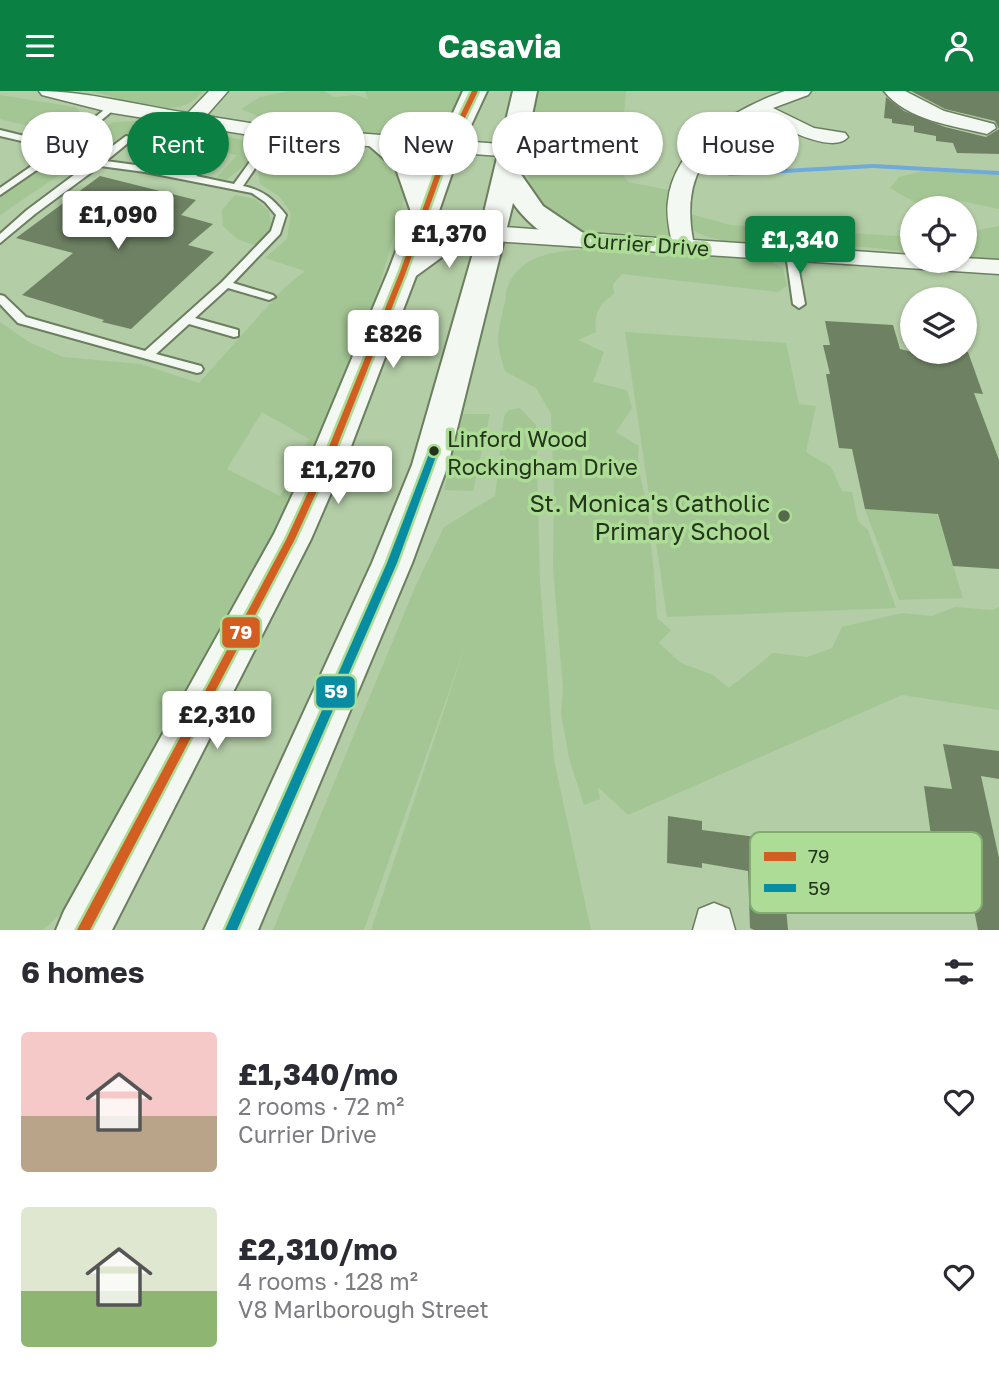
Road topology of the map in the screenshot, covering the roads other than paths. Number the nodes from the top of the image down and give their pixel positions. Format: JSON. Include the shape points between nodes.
{"nodes":[{"id":1,"x":48,"y":91,"type":"edge"},
{"id":2,"x":219,"y":91,"type":"edge"},
{"id":3,"x":475,"y":91,"type":"edge"},
{"id":4,"x":525,"y":91,"type":"edge"},
{"id":5,"x":802,"y":91,"type":"edge"},
{"id":6,"x":893,"y":91,"type":"edge"},
{"id":7,"x":113,"y":107,"type":"junction"},
{"id":8,"x":758,"y":108,"type":"junction"},
{"id":9,"x":107,"y":112,"type":"edge"},
{"id":10,"x":141,"y":112,"type":"edge"},
{"id":11,"x":199,"y":112,"type":"edge"},
{"id":12,"x":465,"y":112,"type":"edge"},
{"id":13,"x":520,"y":112,"type":"edge"},
{"id":14,"x":987,"y":128,"type":"dead end"},
{"id":15,"x":0,"y":133,"type":"edge"},
{"id":16,"x":838,"y":137,"type":"dead end"},
{"id":17,"x":21,"y":138,"type":"edge"},
{"id":18,"x":127,"y":140,"type":"edge"},
{"id":19,"x":365,"y":141,"type":"edge"},
{"id":20,"x":378,"y":142,"type":"joint"},
{"id":21,"x":113,"y":151,"type":"edge"},
{"id":22,"x":24,"y":175,"type":"edge"},
{"id":23,"x":82,"y":175,"type":"edge"},
{"id":24,"x":174,"y":175,"type":"edge"},
{"id":25,"x":192,"y":175,"type":"edge"},
{"id":26,"x":245,"y":175,"type":"edge"},
{"id":27,"x":437,"y":175,"type":"edge"},
{"id":28,"x":504,"y":175,"type":"edge"},
{"id":29,"x":515,"y":175,"type":"edge"},
{"id":30,"x":189,"y":178,"type":"junction"},
{"id":31,"x":236,"y":188,"type":"junction"},
{"id":32,"x":0,"y":192,"type":"edge"},
{"id":33,"x":423,"y":212,"type":"junction"},
{"id":34,"x":483,"y":232,"type":"junction"},
{"id":35,"x":573,"y":239,"type":"junction"},
{"id":36,"x":0,"y":240,"type":"edge"},
{"id":37,"x":683,"y":246,"type":"junction"},
{"id":38,"x":790,"y":254,"type":"junction"},
{"id":39,"x":999,"y":267,"type":"edge"},
{"id":40,"x":404,"y":272,"type":"junction"},
{"id":41,"x":226,"y":284,"type":"junction"},
{"id":42,"x":269,"y":297,"type":"dead end"},
{"id":43,"x":0,"y":298,"type":"edge"},
{"id":44,"x":799,"y":304,"type":"dead end"},
{"id":45,"x":187,"y":320,"type":"junction"},
{"id":46,"x":234,"y":333,"type":"dead end"},
{"id":47,"x":147,"y":356,"type":"junction"},
{"id":48,"x":197,"y":369,"type":"dead end"},
{"id":49,"x":83,"y":930,"type":"edge"},
{"id":50,"x":231,"y":930,"type":"edge"}],
"edges":[{"from":1,"to":7,"type":"street"},
{"from":2,"to":11,"type":"street"},
{"from":3,"to":12,"type":"main road"},
{"from":4,"to":13,"type":"main road"},
{"from":5,"to":8,"type":"street"},
{"from":6,"to":14,"type":"street","via":[[918,109]]},
{"from":7,"to":9,"type":"lane"},
{"from":7,"to":10,"type":"street"},
{"from":8,"to":16,"type":"street","via":[[809,133]]},
{"from":8,"to":37,"type":"street","via":[[709,143],[694,161],[679,192]]},
{"from":15,"to":17,"type":"lane"},
{"from":18,"to":21,"type":"lane"},
{"from":19,"to":20,"type":"street"},
{"from":20,"to":33,"type":"main road","via":[[410,167]]},
{"from":22,"to":32,"type":"lane"},
{"from":23,"to":36,"type":"lane"},
{"from":24,"to":30,"type":"lane"},
{"from":25,"to":30,"type":"lane"},
{"from":26,"to":31,"type":"lane"},
{"from":27,"to":33,"type":"main road"},
{"from":28,"to":34,"type":"main road"},
{"from":29,"to":35,"type":"main road","via":[[533,212]]},
{"from":30,"to":31,"type":"lane"},
{"from":31,"to":41,"type":"lane","via":[[255,191],[281,215],[276,232]]},
{"from":33,"to":34,"type":"street","name":"Currier Drive"},
{"from":33,"to":40,"type":"main road"},
{"from":34,"to":35,"type":"street","name":"Currier Drive"},
{"from":34,"to":40,"type":"main road","via":[[443,243]]},
{"from":34,"to":50,"type":"main road","via":[[430,465],[392,563]]},
{"from":35,"to":37,"type":"street","name":"Currier Drive"},
{"from":37,"to":38,"type":"street","name":"Currier Drive"},
{"from":38,"to":39,"type":"street","name":"Currier Drive"},
{"from":38,"to":44,"type":"lane"},
{"from":40,"to":49,"type":"main road","via":[[291,539]]},
{"from":41,"to":42,"type":"lane"},
{"from":41,"to":45,"type":"lane"},
{"from":43,"to":47,"type":"lane","via":[[22,320]]},
{"from":45,"to":46,"type":"lane"},
{"from":45,"to":47,"type":"lane"},
{"from":47,"to":48,"type":"lane"}]}
